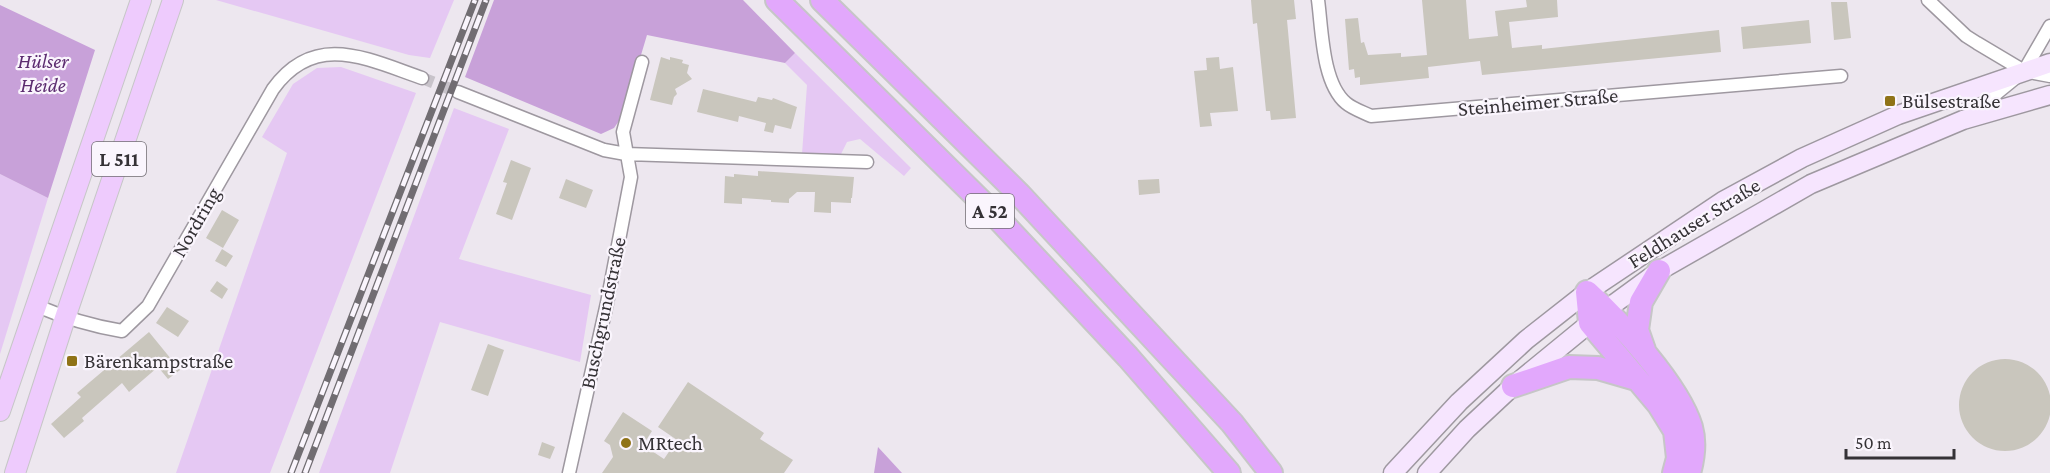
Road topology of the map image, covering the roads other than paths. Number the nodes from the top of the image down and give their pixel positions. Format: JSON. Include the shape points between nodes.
{"nodes":[{"id":1,"x":141,"y":0,"type":"edge"},
{"id":2,"x":173,"y":0,"type":"edge"},
{"id":3,"x":777,"y":0,"type":"edge"},
{"id":4,"x":822,"y":0,"type":"edge"},
{"id":5,"x":1318,"y":0,"type":"edge"},
{"id":6,"x":1928,"y":0,"type":"edge"},
{"id":7,"x":2050,"y":26,"type":"edge"},
{"id":8,"x":642,"y":62,"type":"dead end"},
{"id":9,"x":2050,"y":63,"type":"edge"},
{"id":10,"x":2024,"y":71,"type":"junction"},
{"id":11,"x":1841,"y":76,"type":"dead end"},
{"id":12,"x":2050,"y":76,"type":"edge"},
{"id":13,"x":422,"y":78,"type":"tunnel mouth"},
{"id":14,"x":458,"y":92,"type":"tunnel mouth"},
{"id":15,"x":2050,"y":95,"type":"edge"},
{"id":16,"x":1963,"y":120,"type":"junction"},
{"id":17,"x":626,"y":153,"type":"junction"},
{"id":18,"x":867,"y":162,"type":"dead end"},
{"id":19,"x":1659,"y":271,"type":"junction"},
{"id":20,"x":1587,"y":292,"type":"junction"},
{"id":21,"x":37,"y":306,"type":"junction"},
{"id":22,"x":1599,"y":316,"type":"junction"},
{"id":23,"x":65,"y":318,"type":"junction"},
{"id":24,"x":1645,"y":354,"type":"junction"},
{"id":25,"x":1636,"y":379,"type":"junction"},
{"id":26,"x":1513,"y":386,"type":"junction"},
{"id":27,"x":0,"y":411,"type":"edge"},
{"id":28,"x":1232,"y":423,"type":"junction"},
{"id":29,"x":15,"y":473,"type":"edge"},
{"id":30,"x":569,"y":473,"type":"edge"},
{"id":31,"x":1229,"y":473,"type":"edge"},
{"id":32,"x":1271,"y":473,"type":"edge"},
{"id":33,"x":1287,"y":473,"type":"edge"},
{"id":34,"x":1393,"y":473,"type":"edge"},
{"id":35,"x":1428,"y":473,"type":"edge"},
{"id":36,"x":1674,"y":473,"type":"edge"},
{"id":37,"x":1689,"y":473,"type":"edge"}],
"edges":[{"from":1,"to":21,"type":"main road","number":"L 511"},
{"from":2,"to":23,"type":"main road","number":"L 511"},
{"from":3,"to":31,"type":"highway","number":"A 52","via":[[994,214],[1128,357]]},
{"from":4,"to":28,"type":"highway","number":"A 52","via":[[1020,195]]},
{"from":5,"to":11,"type":"street","name":"Steinheimer Straße","via":[[1334,90],[1347,104],[1371,116]]},
{"from":6,"to":10,"type":"street","via":[[1966,36]]},
{"from":7,"to":10,"type":"street"},
{"from":8,"to":17,"type":"street","name":"Buschgrundstraße","via":[[624,132]]},
{"from":9,"to":10,"type":"street","name":"Feldhauser Straße"},
{"from":10,"to":12,"type":"street"},
{"from":10,"to":16,"type":"street"},
{"from":10,"to":20,"type":"street","name":"Feldhauser Straße","via":[[1898,115],[1802,158],[1723,201]]},
{"from":13,"to":23,"type":"street","name":"Nordring","via":[[344,54],[320,56],[284,74],[148,306],[122,331]]},
{"from":14,"to":17,"type":"street","via":[[604,150]]},
{"from":15,"to":16,"type":"street","name":"Feldhauser Straße"},
{"from":16,"to":19,"type":"street","name":"Feldhauser Straße","via":[[1811,184]]},
{"from":17,"to":18,"type":"street"},
{"from":17,"to":30,"type":"street","name":"Buschgrundstraße","via":[[631,177]]},
{"from":19,"to":22,"type":"street","name":"Feldhauser Straße"},
{"from":19,"to":24,"type":"highway","via":[[1641,302],[1637,330]]},
{"from":20,"to":22,"type":"highway"},
{"from":20,"to":34,"type":"street","name":"Feldhauser Straße","via":[[1526,340],[1459,402]]},
{"from":21,"to":23,"type":"street","name":"Nordring"},
{"from":21,"to":27,"type":"main road","number":"L 511"},
{"from":22,"to":24,"type":"highway"},
{"from":22,"to":25,"type":"highway"},
{"from":22,"to":26,"type":"street","name":"Feldhauser Straße"},
{"from":23,"to":29,"type":"main road","number":"L 511"},
{"from":24,"to":37,"type":"highway","via":[[1680,400],[1692,429],[1693,459]]},
{"from":25,"to":26,"type":"highway","via":[[1598,368],[1569,367]]},
{"from":25,"to":36,"type":"highway","via":[[1675,431],[1678,458]]},
{"from":26,"to":35,"type":"street","name":"Feldhauser Straße"},
{"from":28,"to":32,"type":"highway","number":"A 52"},
{"from":28,"to":33,"type":"highway"}]}
